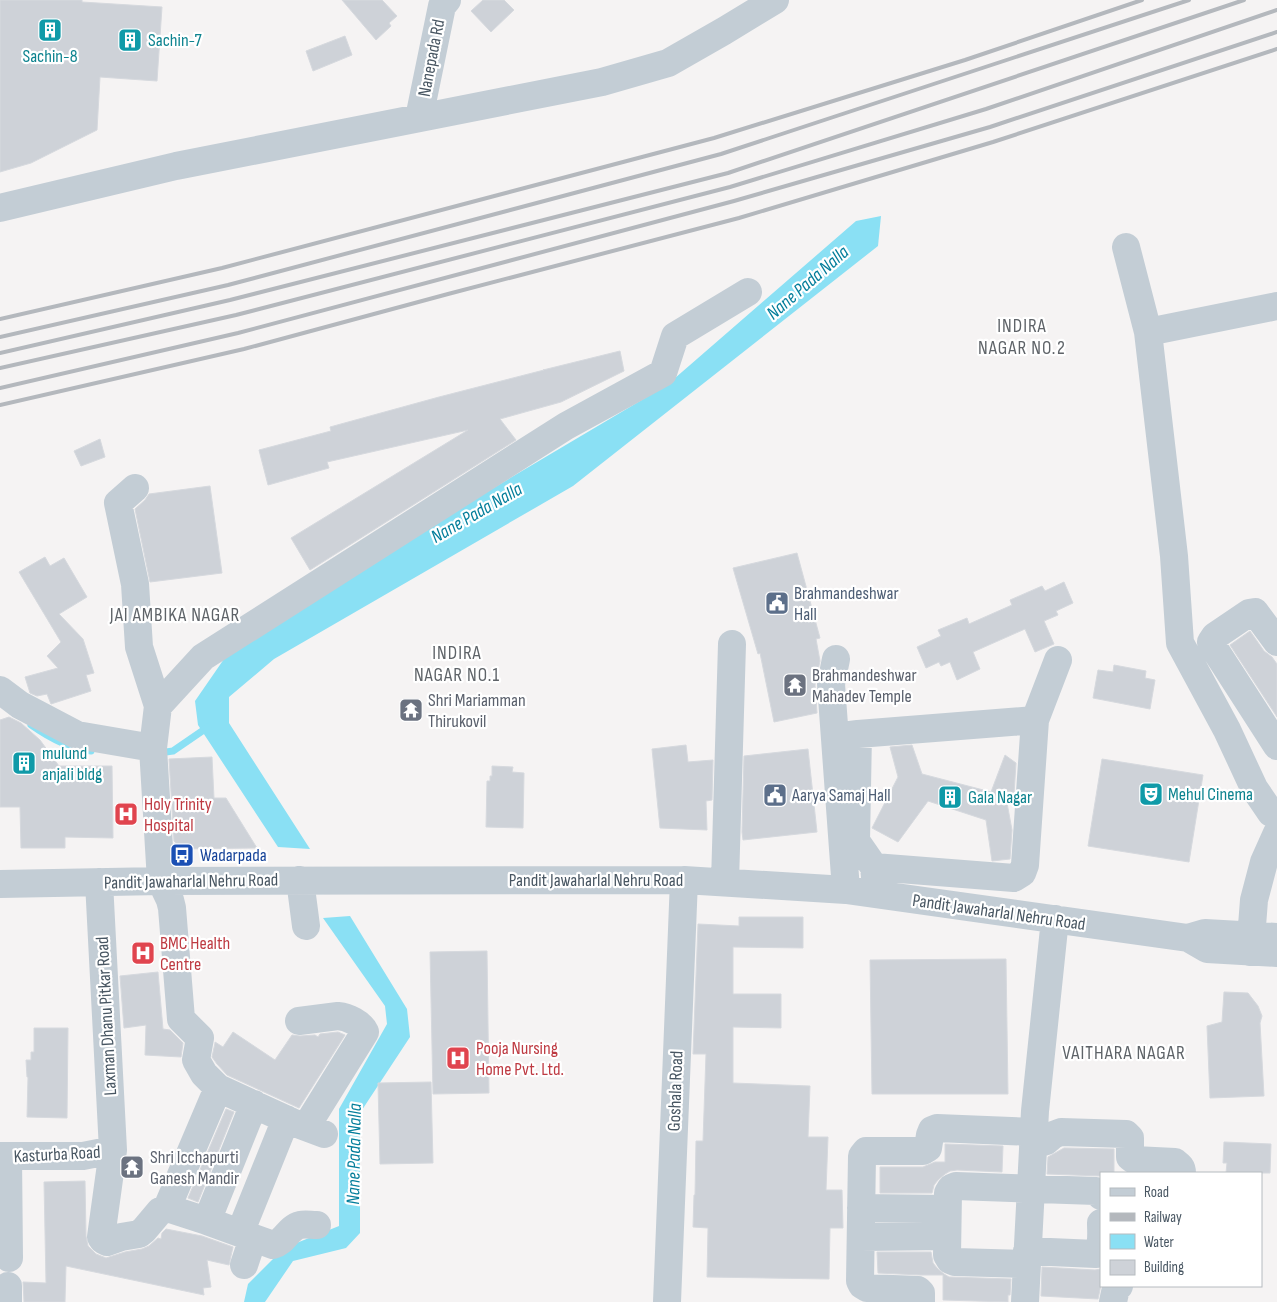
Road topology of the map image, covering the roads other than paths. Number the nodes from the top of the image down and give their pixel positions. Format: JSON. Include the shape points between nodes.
{"nodes":[{"id":1,"x":447,"y":0,"type":"edge"},
{"id":2,"x":775,"y":0,"type":"edge"},
{"id":3,"x":420,"y":118,"type":"junction"},
{"id":4,"x":0,"y":208,"type":"edge"},
{"id":5,"x":1126,"y":247,"type":"dead end"},
{"id":6,"x":748,"y":292,"type":"dead end"},
{"id":7,"x":1277,"y":306,"type":"edge"},
{"id":8,"x":1148,"y":332,"type":"junction"},
{"id":9,"x":135,"y":488,"type":"dead end"},
{"id":10,"x":1277,"y":642,"type":"edge"},
{"id":11,"x":732,"y":644,"type":"dead end"},
{"id":12,"x":836,"y":658,"type":"dead end"},
{"id":13,"x":1058,"y":660,"type":"dead end"},
{"id":14,"x":0,"y":690,"type":"edge"},
{"id":15,"x":158,"y":706,"type":"junction"},
{"id":16,"x":1036,"y":720,"type":"junction"},
{"id":17,"x":847,"y":735,"type":"junction"},
{"id":18,"x":1277,"y":746,"type":"edge"},
{"id":19,"x":153,"y":748,"type":"junction"},
{"id":20,"x":1275,"y":822,"type":"edge"},
{"id":21,"x":874,"y":866,"type":"junction"},
{"id":22,"x":970,"y":874,"type":"junction"},
{"id":23,"x":300,"y":880,"type":"junction"},
{"id":24,"x":684,"y":880,"type":"junction"},
{"id":25,"x":160,"y":881,"type":"junction"},
{"id":26,"x":99,"y":882,"type":"junction"},
{"id":27,"x":725,"y":882,"type":"junction"},
{"id":28,"x":0,"y":884,"type":"edge"},
{"id":29,"x":846,"y":890,"type":"junction"},
{"id":30,"x":877,"y":894,"type":"junction"},
{"id":31,"x":968,"y":907,"type":"junction"},
{"id":32,"x":1055,"y":919,"type":"junction"},
{"id":33,"x":306,"y":926,"type":"dead end"},
{"id":34,"x":1277,"y":937,"type":"edge"},
{"id":35,"x":1250,"y":944,"type":"junction"},
{"id":36,"x":1277,"y":953,"type":"edge"},
{"id":37,"x":299,"y":1021,"type":"dead end"},
{"id":38,"x":218,"y":1088,"type":"junction"},
{"id":39,"x":254,"y":1104,"type":"junction"},
{"id":40,"x":306,"y":1127,"type":"junction"},
{"id":41,"x":1033,"y":1138,"type":"junction"},
{"id":42,"x":113,"y":1150,"type":"junction"},
{"id":43,"x":4,"y":1156,"type":"edge"},
{"id":44,"x":1182,"y":1172,"type":"edge"},
{"id":45,"x":1030,"y":1188,"type":"junction"},
{"id":46,"x":1100,"y":1193,"type":"edge"},
{"id":47,"x":167,"y":1208,"type":"junction"},
{"id":48,"x":861,"y":1208,"type":"junction"},
{"id":49,"x":948,"y":1209,"type":"junction"},
{"id":50,"x":207,"y":1220,"type":"junction"},
{"id":51,"x":316,"y":1225,"type":"dead end"},
{"id":52,"x":246,"y":1235,"type":"junction"},
{"id":53,"x":947,"y":1236,"type":"junction"},
{"id":54,"x":861,"y":1237,"type":"junction"},
{"id":55,"x":1100,"y":1248,"type":"edge"},
{"id":56,"x":9,"y":1258,"type":"dead end"},
{"id":57,"x":1027,"y":1258,"type":"junction"},
{"id":58,"x":244,"y":1266,"type":"dead end"},
{"id":59,"x":1118,"y":1287,"type":"edge"},
{"id":60,"x":666,"y":1302,"type":"edge"},
{"id":61,"x":921,"y":1302,"type":"edge"},
{"id":62,"x":1025,"y":1302,"type":"edge"},
{"id":63,"x":1113,"y":1302,"type":"edge"}],
"edges":[{"from":1,"to":3,"type":"street","name":"Nanepada Rd","via":[[442,6]]},
{"from":2,"to":3,"type":"street","via":[[668,63],[602,82]]},
{"from":3,"to":4,"type":"street","via":[[176,166]]},
{"from":5,"to":8,"type":"street"},
{"from":6,"to":15,"type":"street","via":[[675,336],[663,373],[566,426],[203,656]]},
{"from":7,"to":8,"type":"street"},
{"from":8,"to":20,"type":"street","via":[[1174,556],[1180,643],[1254,788]]},
{"from":9,"to":15,"type":"street","via":[[118,504],[135,584],[140,647]]},
{"from":10,"to":18,"type":"street","via":[[1255,612],[1215,636],[1211,642]]},
{"from":11,"to":27,"type":"street"},
{"from":12,"to":17,"type":"street","via":[[831,684]]},
{"from":13,"to":16,"type":"street"},
{"from":14,"to":19,"type":"street","via":[[20,706],[77,735]]},
{"from":15,"to":19,"type":"street"},
{"from":16,"to":17,"type":"street"},
{"from":16,"to":22,"type":"street","via":[[1026,865],[1014,878]]},
{"from":17,"to":21,"type":"street","via":[[856,841]]},
{"from":17,"to":29,"type":"street"},
{"from":19,"to":25,"type":"street"},
{"from":20,"to":35,"type":"street","via":[[1254,900]]},
{"from":21,"to":22,"type":"street"},
{"from":21,"to":30,"type":"street"},
{"from":22,"to":31,"type":"street"},
{"from":23,"to":24,"type":"street","name":"Pandit Jawaharlal Nehru Road"},
{"from":23,"to":25,"type":"street","name":"Pandit Jawaharlal Nehru Road"},
{"from":23,"to":33,"type":"street"},
{"from":24,"to":27,"type":"street","name":"Pandit Jawaharlal Nehru Road"},
{"from":24,"to":60,"type":"street","name":"Goshala Road"},
{"from":25,"to":26,"type":"street","name":"Pandit Jawaharlal Nehru Road"},
{"from":25,"to":38,"type":"street","via":[[172,908],[181,1019],[200,1038],[196,1060]]},
{"from":26,"to":28,"type":"street","name":"Pandit Jawaharlal Nehru Road"},
{"from":26,"to":42,"type":"street","name":"Laxman Dhanu Pitkar Road"},
{"from":27,"to":29,"type":"street","name":"Pandit Jawaharlal Nehru Road"},
{"from":29,"to":30,"type":"street","name":"Pandit Jawaharlal Nehru Road"},
{"from":30,"to":31,"type":"street","name":"Pandit Jawaharlal Nehru Road"},
{"from":31,"to":32,"type":"street","name":"Pandit Jawaharlal Nehru Road"},
{"from":32,"to":35,"type":"street","name":"Pandit Jawaharlal Nehru Road","via":[[1188,938],[1207,949]]},
{"from":32,"to":41,"type":"street"},
{"from":34,"to":35,"type":"street"},
{"from":35,"to":36,"type":"street"},
{"from":37,"to":40,"type":"street","via":[[344,1017],[362,1026],[365,1032]]},
{"from":38,"to":39,"type":"street"},
{"from":38,"to":47,"type":"street"},
{"from":39,"to":40,"type":"street"},
{"from":39,"to":50,"type":"street"},
{"from":40,"to":52,"type":"street"},
{"from":41,"to":44,"type":"street","via":[[1046,1141],[1061,1132],[1126,1134],[1130,1138],[1130,1157],[1134,1160],[1175,1162]]},
{"from":41,"to":45,"type":"street"},
{"from":41,"to":48,"type":"street","via":[[937,1128],[932,1130],[928,1148],[923,1151],[866,1151],[862,1156]]},
{"from":42,"to":43,"type":"street","name":"Kasturba Road","via":[[83,1156]]},
{"from":42,"to":47,"type":"street","name":"Laxman Dhanu Pitkar Road","via":[[103,1240],[107,1242],[138,1234]]},
{"from":43,"to":56,"type":"street"},
{"from":45,"to":46,"type":"street"},
{"from":45,"to":49,"type":"street","via":[[956,1186],[948,1193]]},
{"from":45,"to":57,"type":"street"},
{"from":47,"to":50,"type":"street"},
{"from":48,"to":49,"type":"street"},
{"from":48,"to":54,"type":"street"},
{"from":49,"to":53,"type":"street"},
{"from":50,"to":52,"type":"street"},
{"from":51,"to":52,"type":"street","via":[[293,1228],[273,1245]]},
{"from":52,"to":58,"type":"street"},
{"from":53,"to":54,"type":"street"},
{"from":53,"to":57,"type":"street","via":[[946,1255],[955,1262]]},
{"from":54,"to":61,"type":"street","via":[[862,1285],[866,1288],[918,1290]]},
{"from":55,"to":57,"type":"street","via":[[1096,1254]]},
{"from":57,"to":62,"type":"street"},
{"from":59,"to":63,"type":"street"}]}
